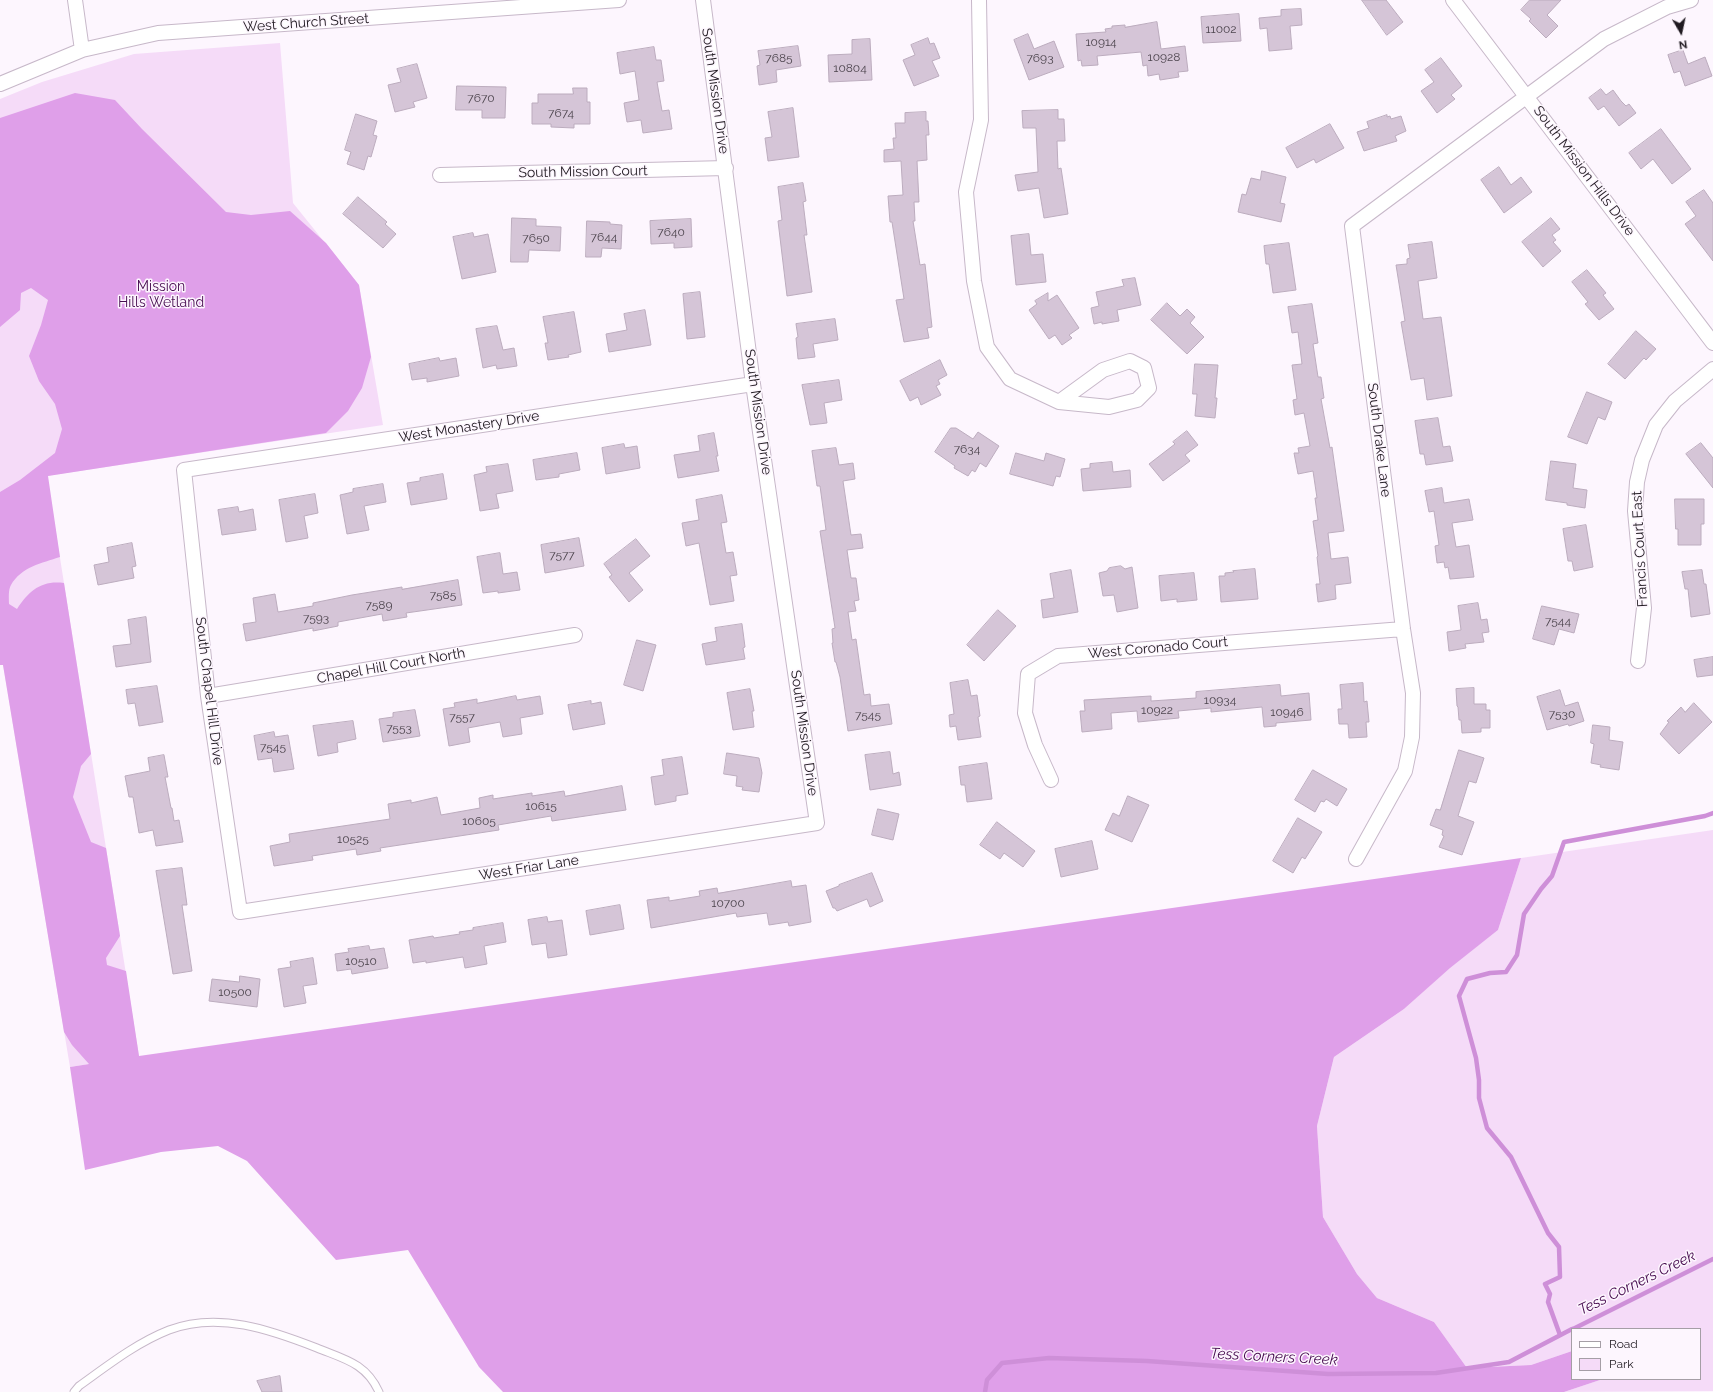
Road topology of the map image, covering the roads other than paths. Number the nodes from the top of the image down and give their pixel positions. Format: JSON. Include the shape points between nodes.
{"nodes":[{"id":1,"x":75,"y":0,"type":"edge"},
{"id":2,"x":619,"y":0,"type":"edge"},
{"id":3,"x":703,"y":0,"type":"edge"},
{"id":4,"x":979,"y":0,"type":"edge"},
{"id":5,"x":1453,"y":0,"type":"edge"},
{"id":6,"x":1691,"y":0,"type":"edge"},
{"id":7,"x":82,"y":50,"type":"junction"},
{"id":8,"x":0,"y":84,"type":"edge"},
{"id":9,"x":1527,"y":96,"type":"junction"},
{"id":10,"x":726,"y":168,"type":"junction"},
{"id":11,"x":440,"y":175,"type":"dead end"},
{"id":12,"x":1713,"y":343,"type":"edge"},
{"id":13,"x":1713,"y":369,"type":"edge"},
{"id":14,"x":753,"y":384,"type":"junction"},
{"id":15,"x":1060,"y":402,"type":"junction"},
{"id":16,"x":184,"y":470,"type":"joint"},
{"id":17,"x":1403,"y":629,"type":"junction"},
{"id":18,"x":575,"y":635,"type":"dead end"},
{"id":19,"x":1638,"y":661,"type":"dead end"},
{"id":20,"x":208,"y":696,"type":"junction"},
{"id":21,"x":1051,"y":780,"type":"dead end"},
{"id":22,"x":817,"y":823,"type":"joint"},
{"id":23,"x":1356,"y":859,"type":"dead end"},
{"id":24,"x":240,"y":912,"type":"joint"},
{"id":25,"x":74,"y":1392,"type":"edge"},
{"id":26,"x":379,"y":1392,"type":"edge"}],
"edges":[{"from":1,"to":7,"type":"street"},
{"from":2,"to":7,"type":"street","name":"West Church Street","via":[[158,33]]},
{"from":3,"to":10,"type":"street","name":"South Mission Drive"},
{"from":4,"to":15,"type":"street","via":[[981,120],[966,192],[974,281],[987,347],[1010,379]]},
{"from":5,"to":9,"type":"street","name":"South Mission Hills Drive"},
{"from":6,"to":9,"type":"street","via":[[1667,7],[1604,39]]},
{"from":7,"to":8,"type":"street","name":"West Church Street"},
{"from":9,"to":12,"type":"street","name":"South Mission Hills Drive"},
{"from":9,"to":17,"type":"street","name":"South Drake Lane","via":[[1352,226]]},
{"from":10,"to":11,"type":"street","name":"South Mission Court"},
{"from":10,"to":14,"type":"street","name":"South Mission Drive"},
{"from":13,"to":19,"type":"street","name":"Francis Court East","via":[[1675,401],[1656,425],[1642,460],[1635,511],[1644,608]]},
{"from":14,"to":16,"type":"street","name":"West Monastery Drive"},
{"from":14,"to":22,"type":"street","name":"South Mission Drive"},
{"from":15,"to":15,"type":"street","via":[[1109,407],[1137,400],[1149,388],[1144,368],[1130,361],[1103,370]]},
{"from":16,"to":20,"type":"street","name":"South Chapel Hill Drive"},
{"from":17,"to":21,"type":"street","name":"West Coronado Court","via":[[1058,656],[1028,674],[1025,713],[1035,745]]},
{"from":17,"to":23,"type":"street","name":"South Drake Lane","via":[[1413,693],[1412,737],[1405,772]]},
{"from":18,"to":20,"type":"street","name":"Chapel Hill Court North"},
{"from":20,"to":24,"type":"street","name":"South Chapel Hill Drive"},
{"from":22,"to":24,"type":"street","name":"West Friar Lane"},
{"from":25,"to":26,"type":"lane","via":[[79,1386],[153,1337],[191,1325],[225,1322],[248,1325],[352,1362],[370,1376]]}]}
